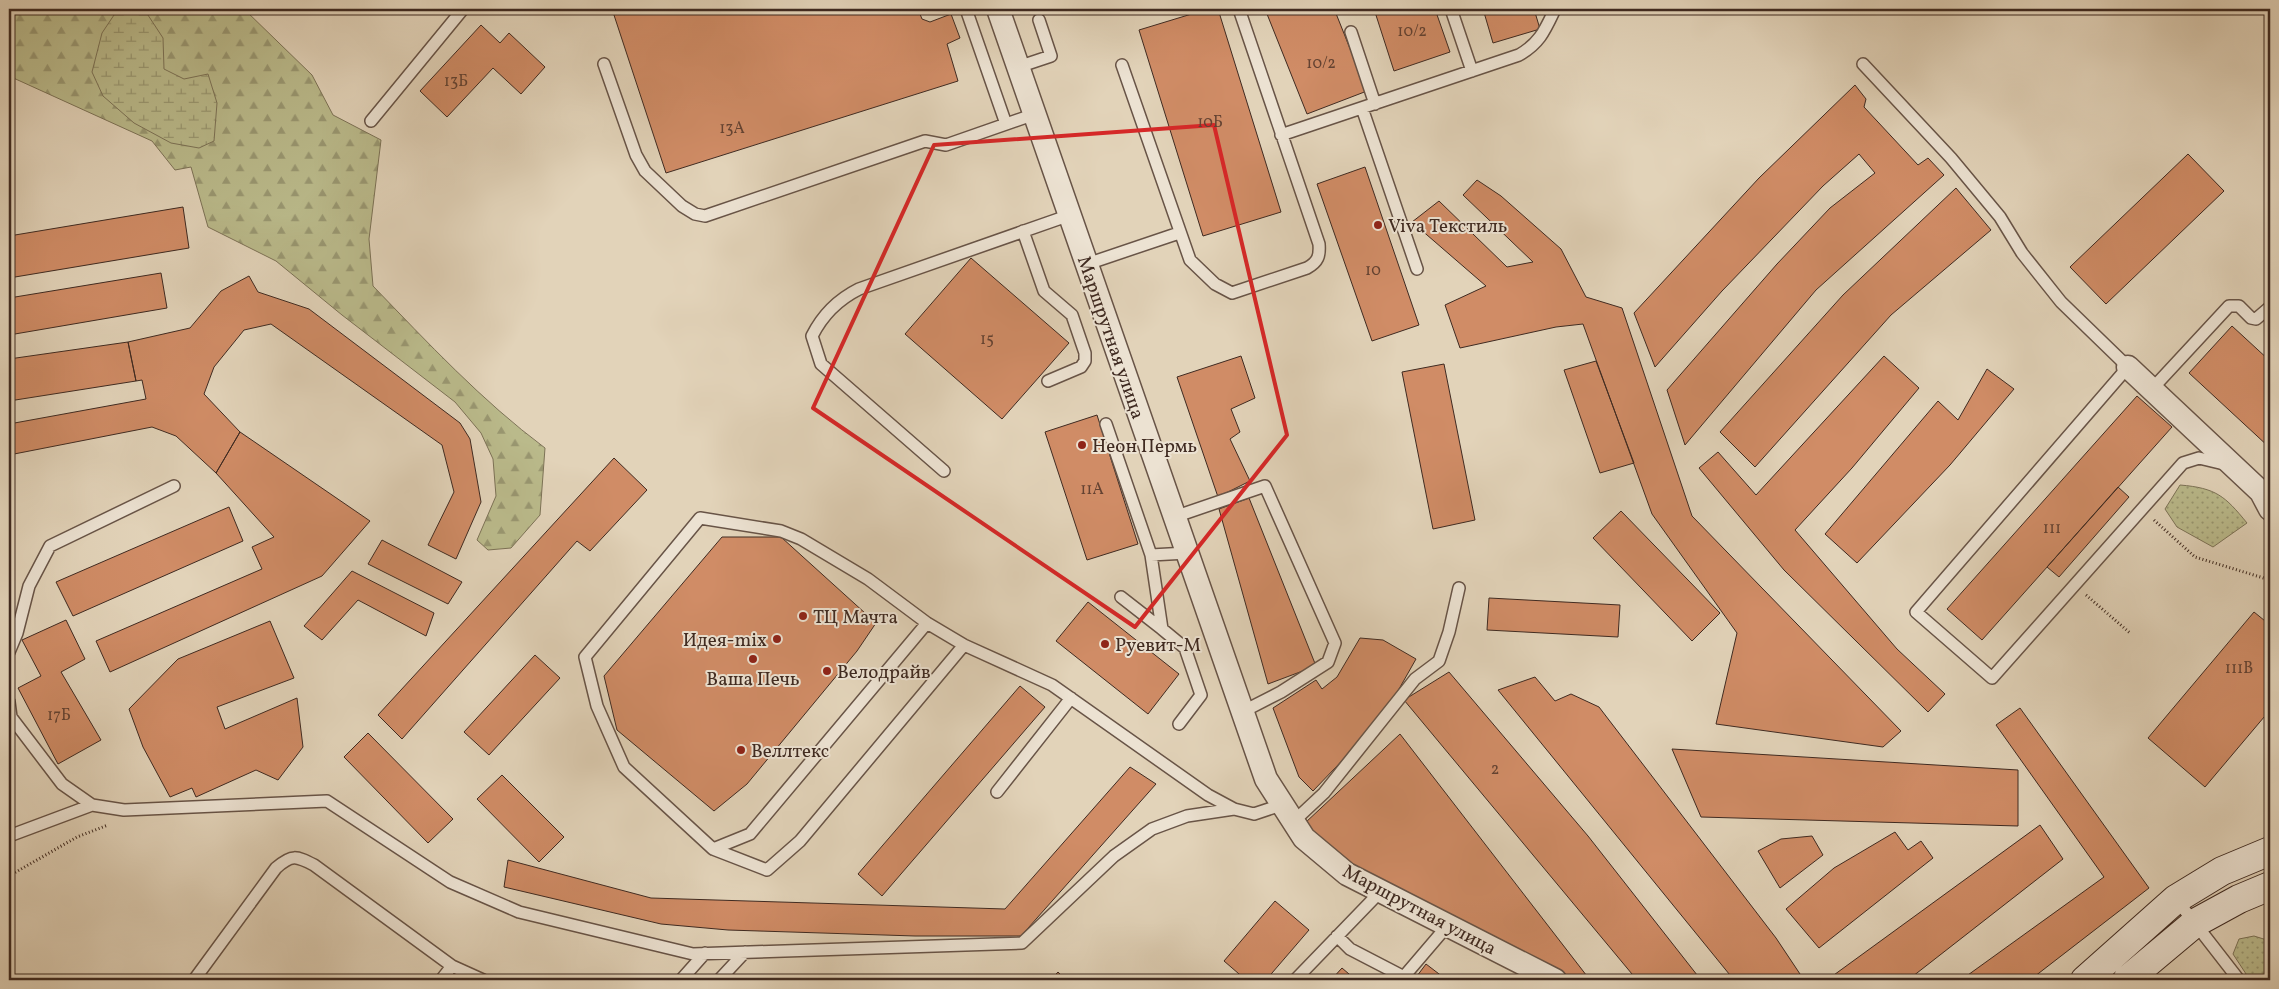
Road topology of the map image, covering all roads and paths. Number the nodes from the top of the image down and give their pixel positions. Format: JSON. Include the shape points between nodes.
{"nodes":[{"id":1,"x":463,"y":9,"type":"edge"},
{"id":2,"x":966,"y":9,"type":"edge"},
{"id":3,"x":1000,"y":9,"type":"edge"},
{"id":4,"x":1238,"y":9,"type":"edge"},
{"id":5,"x":1450,"y":9,"type":"edge"},
{"id":6,"x":1556,"y":9,"type":"edge"},
{"id":7,"x":1039,"y":20,"type":"dead end"},
{"id":8,"x":1351,"y":32,"type":"dead end"},
{"id":9,"x":604,"y":64,"type":"dead end"},
{"id":10,"x":1863,"y":64,"type":"dead end"},
{"id":11,"x":1122,"y":65,"type":"dead end"},
{"id":12,"x":1018,"y":67,"type":"junction"},
{"id":13,"x":1472,"y":71,"type":"junction"},
{"id":14,"x":1375,"y":104,"type":"junction"},
{"id":15,"x":1362,"y":108,"type":"junction"},
{"id":16,"x":1035,"y":114,"type":"junction"},
{"id":17,"x":370,"y":121,"type":"dead end"},
{"id":18,"x":1006,"y":124,"type":"junction"},
{"id":19,"x":1281,"y":135,"type":"junction"},
{"id":20,"x":1070,"y":215,"type":"junction"},
{"id":21,"x":1023,"y":231,"type":"junction"},
{"id":22,"x":1179,"y":233,"type":"junction"},
{"id":23,"x":1087,"y":264,"type":"junction"},
{"id":24,"x":1417,"y":269,"type":"dead end"},
{"id":25,"x":2270,"y":307,"type":"edge"},
{"id":26,"x":2128,"y":367,"type":"junction"},
{"id":27,"x":1048,"y":381,"type":"dead end"},
{"id":28,"x":2152,"y":389,"type":"junction"},
{"id":29,"x":1106,"y":424,"type":"dead end"},
{"id":30,"x":944,"y":471,"type":"dead end"},
{"id":31,"x":2240,"y":472,"type":"junction"},
{"id":32,"x":174,"y":486,"type":"dead end"},
{"id":33,"x":2267,"y":500,"type":"edge"},
{"id":34,"x":2146,"y":513,"type":"dead end"},
{"id":35,"x":1174,"y":517,"type":"junction"},
{"id":36,"x":1187,"y":553,"type":"junction"},
{"id":37,"x":1151,"y":555,"type":"junction"},
{"id":38,"x":2270,"y":580,"type":"edge"},
{"id":39,"x":1459,"y":588,"type":"dead end"},
{"id":40,"x":2086,"y":594,"type":"dead end"},
{"id":41,"x":1122,"y":597,"type":"dead end"},
{"id":42,"x":928,"y":624,"type":"junction"},
{"id":43,"x":1162,"y":629,"type":"junction"},
{"id":44,"x":2130,"y":634,"type":"dead end"},
{"id":45,"x":964,"y":645,"type":"junction"},
{"id":46,"x":9,"y":652,"type":"edge"},
{"id":47,"x":1071,"y":698,"type":"junction"},
{"id":48,"x":9,"y":702,"type":"edge"},
{"id":49,"x":1242,"y":712,"type":"junction"},
{"id":50,"x":1179,"y":724,"type":"dead end"},
{"id":51,"x":997,"y":792,"type":"dead end"},
{"id":52,"x":92,"y":805,"type":"junction"},
{"id":53,"x":1234,"y":809,"type":"junction"},
{"id":54,"x":1287,"y":814,"type":"junction"},
{"id":55,"x":9,"y":836,"type":"edge"},
{"id":56,"x":77,"y":836,"type":"dead end"},
{"id":57,"x":713,"y":848,"type":"junction"},
{"id":58,"x":2270,"y":851,"type":"edge"},
{"id":59,"x":9,"y":876,"type":"edge"},
{"id":60,"x":2270,"y":886,"type":"edge"},
{"id":61,"x":1381,"y":891,"type":"junction"},
{"id":62,"x":2176,"y":899,"type":"junction"},
{"id":63,"x":2195,"y":924,"type":"junction"},
{"id":64,"x":1448,"y":926,"type":"junction"},
{"id":65,"x":1337,"y":936,"type":"junction"},
{"id":66,"x":745,"y":952,"type":"junction"},
{"id":67,"x":705,"y":953,"type":"junction"},
{"id":68,"x":452,"y":966,"type":"junction"},
{"id":69,"x":1403,"y":978,"type":"edge"},
{"id":70,"x":194,"y":980,"type":"edge"},
{"id":71,"x":441,"y":980,"type":"edge"},
{"id":72,"x":483,"y":980,"type":"edge"},
{"id":73,"x":681,"y":980,"type":"edge"},
{"id":74,"x":719,"y":980,"type":"edge"},
{"id":75,"x":1295,"y":980,"type":"edge"},
{"id":76,"x":1555,"y":980,"type":"edge"},
{"id":77,"x":2085,"y":980,"type":"edge"},
{"id":78,"x":2127,"y":980,"type":"edge"},
{"id":79,"x":2239,"y":980,"type":"edge"}],
"edges":[{"from":1,"to":17,"type":"lane"},
{"from":2,"to":18,"type":"lane"},
{"from":3,"to":12,"type":"street","name":"Маршрутная улица"},
{"from":4,"to":19,"type":"lane"},
{"from":5,"to":13,"type":"lane"},
{"from":6,"to":13,"type":"lane","via":[[1532,48]]},
{"from":7,"to":12,"type":"lane","via":[[1051,56]]},
{"from":8,"to":14,"type":"lane"},
{"from":9,"to":18,"type":"lane","via":[[636,155],[645,171],[682,206],[705,216],[925,142],[946,145]]},
{"from":10,"to":26,"type":"lane","via":[[1951,158],[2000,217],[2022,253],[2061,302]]},
{"from":11,"to":22,"type":"lane"},
{"from":12,"to":16,"type":"street","name":"Маршрутная улица"},
{"from":13,"to":14,"type":"lane"},
{"from":14,"to":15,"type":"lane"},
{"from":15,"to":19,"type":"lane"},
{"from":15,"to":24,"type":"lane"},
{"from":16,"to":18,"type":"lane"},
{"from":16,"to":20,"type":"street","name":"Маршрутная улица"},
{"from":19,"to":22,"type":"lane","via":[[1319,244],[1315,263],[1232,293],[1215,284],[1190,260]]},
{"from":20,"to":21,"type":"lane"},
{"from":20,"to":23,"type":"street","name":"Маршрутная улица"},
{"from":21,"to":27,"type":"lane","via":[[1044,291],[1072,315],[1085,353],[1081,367]]},
{"from":21,"to":30,"type":"lane","via":[[846,295],[812,336],[821,364]]},
{"from":22,"to":23,"type":"lane"},
{"from":23,"to":35,"type":"street","name":"Маршрутная улица"},
{"from":25,"to":28,"type":"lane","via":[[2256,319],[2239,306],[2229,306]]},
{"from":26,"to":28,"type":"street"},
{"from":26,"to":31,"type":"lane","via":[[1916,612],[1992,678],[2183,463],[2199,458],[2218,461]]},
{"from":28,"to":31,"type":"street"},
{"from":29,"to":37,"type":"lane"},
{"from":31,"to":33,"type":"street"},
{"from":32,"to":46,"type":"lane","via":[[50,546],[29,586]]},
{"from":34,"to":38,"type":"path","via":[[2195,557]]},
{"from":35,"to":36,"type":"street","name":"Маршрутная улица"},
{"from":35,"to":49,"type":"lane","via":[[1265,486],[1335,643],[1328,662]]},
{"from":36,"to":37,"type":"lane"},
{"from":36,"to":49,"type":"street","name":"Маршрутная улица"},
{"from":37,"to":43,"type":"lane"},
{"from":39,"to":54,"type":"lane","via":[[1439,661],[1415,679],[1324,793]]},
{"from":40,"to":44,"type":"path"},
{"from":41,"to":43,"type":"lane"},
{"from":42,"to":45,"type":"lane"},
{"from":42,"to":57,"type":"lane","via":[[750,834]]},
{"from":42,"to":57,"type":"lane","via":[[868,579],[781,530],[700,518],[585,657],[597,706],[624,767]]},
{"from":43,"to":50,"type":"lane","via":[[1186,648],[1201,695]]},
{"from":45,"to":47,"type":"lane","via":[[1052,685]]},
{"from":45,"to":57,"type":"lane","via":[[800,841],[767,870]]},
{"from":47,"to":51,"type":"lane"},
{"from":47,"to":53,"type":"lane","via":[[1208,795]]},
{"from":48,"to":52,"type":"lane","via":[[11,717],[62,784]]},
{"from":49,"to":54,"type":"street","name":"Маршрутная улица","via":[[1266,779]]},
{"from":52,"to":55,"type":"lane"},
{"from":52,"to":67,"type":"lane","via":[[124,810],[326,801],[450,882],[519,912],[694,954]]},
{"from":53,"to":54,"type":"lane","via":[[1254,814]]},
{"from":53,"to":66,"type":"lane","via":[[1186,816],[1141,835],[1114,856],[1022,943]]},
{"from":54,"to":61,"type":"street","name":"Маршрутная улица","via":[[1304,838],[1347,874]]},
{"from":56,"to":59,"type":"path"},
{"from":58,"to":62,"type":"main road","via":[[2222,871]]},
{"from":60,"to":63,"type":"main road"},
{"from":61,"to":64,"type":"street","name":"Маршрутная улица"},
{"from":61,"to":65,"type":"lane"},
{"from":62,"to":63,"type":"lane"},
{"from":62,"to":77,"type":"main road"},
{"from":63,"to":78,"type":"main road"},
{"from":63,"to":79,"type":"lane"},
{"from":64,"to":69,"type":"lane"},
{"from":64,"to":76,"type":"street","name":"Маршрутная улица"},
{"from":65,"to":69,"type":"lane","via":[[1350,949]]},
{"from":65,"to":75,"type":"lane"},
{"from":66,"to":67,"type":"lane"},
{"from":66,"to":74,"type":"lane"},
{"from":67,"to":73,"type":"lane"},
{"from":68,"to":70,"type":"lane","via":[[314,865],[298,857],[286,859],[276,868]]},
{"from":68,"to":71,"type":"lane"},
{"from":68,"to":72,"type":"lane"}]}
